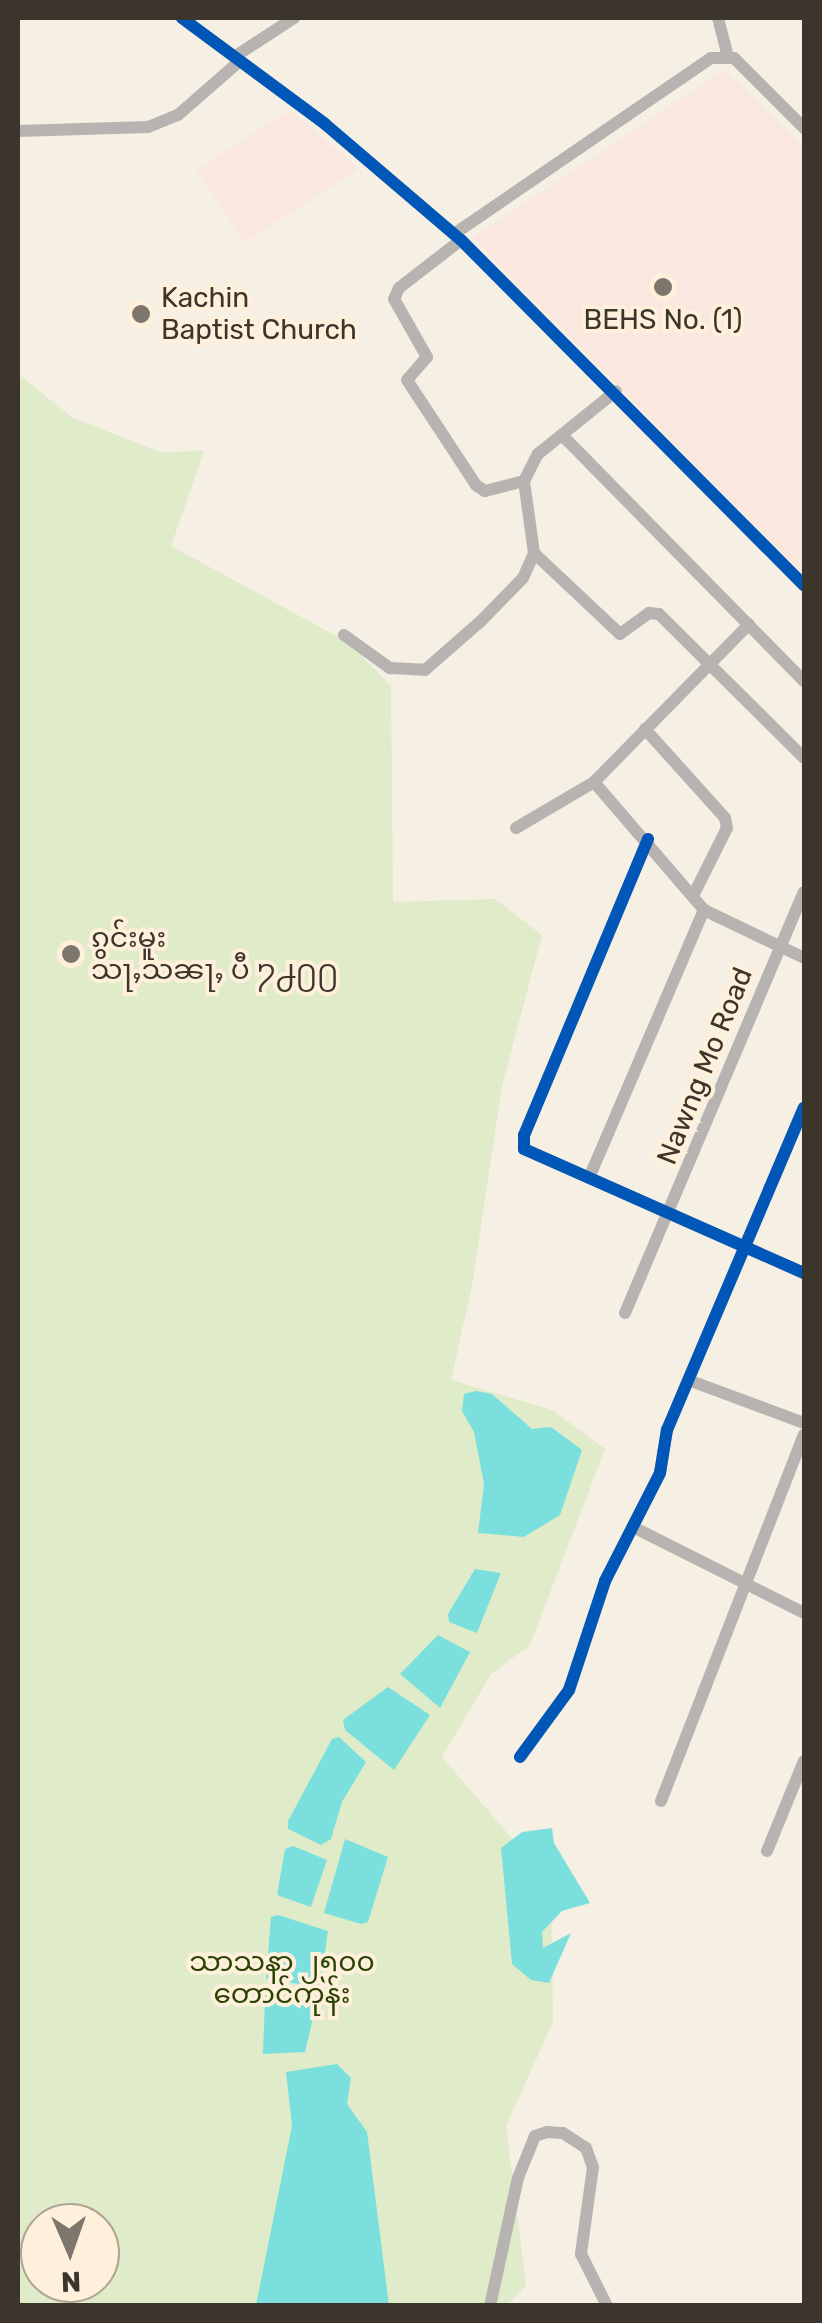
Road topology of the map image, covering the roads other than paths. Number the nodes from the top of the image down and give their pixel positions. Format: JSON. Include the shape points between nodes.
{"nodes":[{"id":1,"x":182,"y":18,"type":"edge"},
{"id":2,"x":294,"y":18,"type":"edge"},
{"id":3,"x":718,"y":18,"type":"edge"},
{"id":4,"x":728,"y":57,"type":"junction"},
{"id":5,"x":237,"y":59,"type":"junction"},
{"id":6,"x":804,"y":128,"type":"edge"},
{"id":7,"x":18,"y":131,"type":"edge"},
{"id":8,"x":457,"y":237,"type":"junction"},
{"id":9,"x":616,"y":391,"type":"junction"},
{"id":10,"x":562,"y":435,"type":"junction"},
{"id":11,"x":524,"y":480,"type":"junction"},
{"id":12,"x":534,"y":552,"type":"junction"},
{"id":13,"x":804,"y":586,"type":"edge"},
{"id":14,"x":748,"y":624,"type":"junction"},
{"id":15,"x":344,"y":634,"type":"dead end"},
{"id":16,"x":712,"y":662,"type":"junction"},
{"id":17,"x":804,"y":681,"type":"edge"},
{"id":18,"x":645,"y":729,"type":"junction"},
{"id":19,"x":804,"y":758,"type":"edge"},
{"id":20,"x":594,"y":782,"type":"junction"},
{"id":21,"x":516,"y":828,"type":"dead end"},
{"id":22,"x":648,"y":839,"type":"junction"},
{"id":23,"x":804,"y":892,"type":"edge"},
{"id":24,"x":694,"y":894,"type":"junction"},
{"id":25,"x":704,"y":910,"type":"junction"},
{"id":26,"x":780,"y":948,"type":"junction"},
{"id":27,"x":804,"y":958,"type":"edge"},
{"id":28,"x":804,"y":1108,"type":"edge"},
{"id":29,"x":589,"y":1178,"type":"junction"},
{"id":30,"x":674,"y":1210,"type":"junction"},
{"id":31,"x":750,"y":1248,"type":"junction"},
{"id":32,"x":804,"y":1273,"type":"edge"},
{"id":33,"x":625,"y":1313,"type":"dead end"},
{"id":34,"x":691,"y":1380,"type":"junction"},
{"id":35,"x":804,"y":1423,"type":"edge"},
{"id":36,"x":804,"y":1436,"type":"edge"},
{"id":37,"x":635,"y":1528,"type":"junction"},
{"id":38,"x":744,"y":1586,"type":"junction"},
{"id":39,"x":804,"y":1613,"type":"edge"},
{"id":40,"x":520,"y":1757,"type":"dead end"},
{"id":41,"x":804,"y":1761,"type":"edge"},
{"id":42,"x":660,"y":1801,"type":"dead end"},
{"id":43,"x":767,"y":1851,"type":"dead end"},
{"id":44,"x":490,"y":2306,"type":"edge"},
{"id":45,"x":606,"y":2306,"type":"edge"}],
"edges":[{"from":1,"to":5,"type":"street"},
{"from":2,"to":5,"type":"street"},
{"from":3,"to":4,"type":"street"},
{"from":4,"to":6,"type":"street"},
{"from":4,"to":8,"type":"street","via":[[710,58]]},
{"from":5,"to":7,"type":"street","via":[[178,116],[148,127]]},
{"from":5,"to":8,"type":"street"},
{"from":8,"to":9,"type":"street"},
{"from":8,"to":11,"type":"street","via":[[398,288],[394,299],[427,357],[407,380],[476,485],[485,492]]},
{"from":9,"to":10,"type":"street"},
{"from":9,"to":13,"type":"street"},
{"from":10,"to":11,"type":"street","via":[[538,454]]},
{"from":10,"to":14,"type":"street"},
{"from":11,"to":12,"type":"street"},
{"from":12,"to":15,"type":"street","via":[[523,578],[425,670],[390,668]]},
{"from":12,"to":16,"type":"street","via":[[613,630],[628,633],[654,612]]},
{"from":14,"to":16,"type":"street"},
{"from":14,"to":17,"type":"street"},
{"from":16,"to":18,"type":"street"},
{"from":16,"to":19,"type":"street"},
{"from":18,"to":20,"type":"street"},
{"from":18,"to":24,"type":"street","via":[[725,818],[724,836]]},
{"from":20,"to":21,"type":"street"},
{"from":20,"to":22,"type":"street"},
{"from":22,"to":24,"type":"street"},
{"from":22,"to":29,"type":"street","via":[[524,1135],[524,1150]]},
{"from":23,"to":26,"type":"street","name":"Nawng Mo Road"},
{"from":24,"to":25,"type":"street"},
{"from":25,"to":26,"type":"street"},
{"from":25,"to":29,"type":"street"},
{"from":26,"to":27,"type":"street"},
{"from":26,"to":30,"type":"street","name":"Nawng Mo Road"},
{"from":28,"to":31,"type":"street"},
{"from":29,"to":30,"type":"street"},
{"from":30,"to":31,"type":"street"},
{"from":30,"to":33,"type":"street","name":"Nawng Mo Road"},
{"from":31,"to":32,"type":"street"},
{"from":31,"to":34,"type":"street"},
{"from":34,"to":35,"type":"street"},
{"from":34,"to":37,"type":"street"},
{"from":36,"to":38,"type":"street"},
{"from":37,"to":38,"type":"street"},
{"from":37,"to":40,"type":"street","via":[[624,1536],[605,1581],[569,1690]]},
{"from":38,"to":39,"type":"street"},
{"from":38,"to":42,"type":"street"},
{"from":41,"to":43,"type":"street"},
{"from":44,"to":45,"type":"street","via":[[518,2178],[535,2136],[547,2132],[563,2133],[586,2148],[594,2168],[581,2254]]}]}
